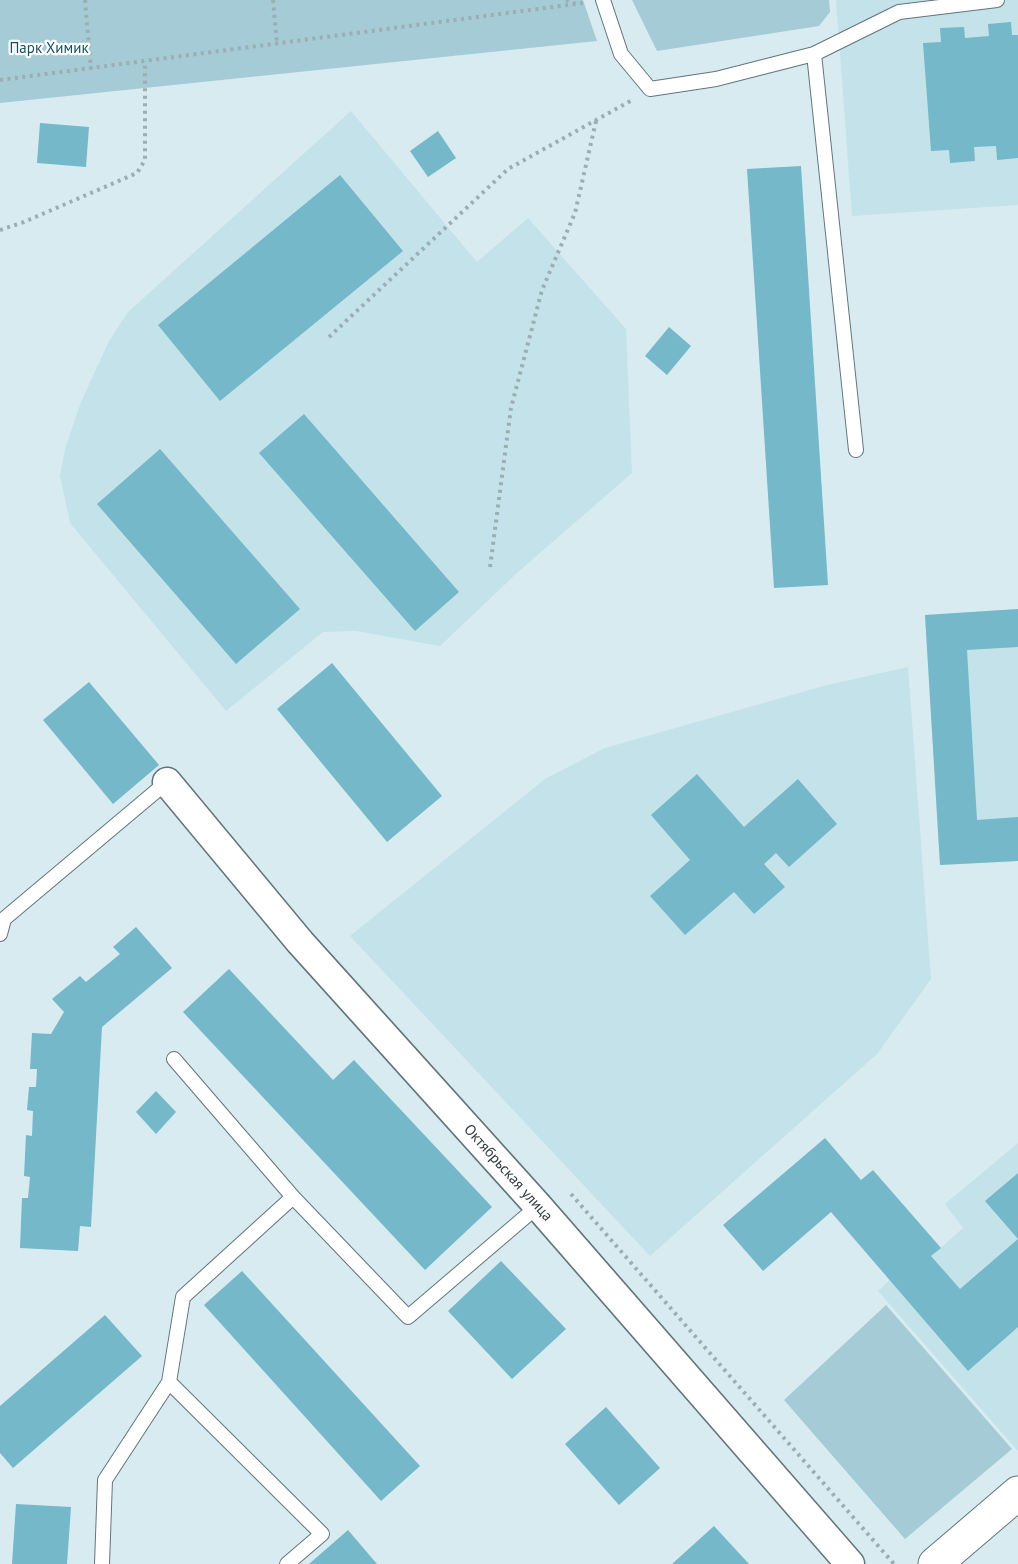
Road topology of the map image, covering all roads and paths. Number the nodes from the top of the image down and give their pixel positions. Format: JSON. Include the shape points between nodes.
{"nodes":[{"id":1,"x":85,"y":0,"type":"edge"},
{"id":2,"x":273,"y":0,"type":"edge"},
{"id":3,"x":566,"y":0,"type":"edge"},
{"id":4,"x":603,"y":0,"type":"edge"},
{"id":5,"x":997,"y":0,"type":"edge"},
{"id":6,"x":585,"y":2,"type":"dead end"},
{"id":7,"x":577,"y":4,"type":"junction"},
{"id":8,"x":277,"y":44,"type":"junction"},
{"id":9,"x":814,"y":54,"type":"junction"},
{"id":10,"x":145,"y":61,"type":"junction"},
{"id":11,"x":91,"y":69,"type":"junction"},
{"id":12,"x":0,"y":80,"type":"edge"},
{"id":13,"x":650,"y":89,"type":"junction"},
{"id":14,"x":596,"y":121,"type":"junction"},
{"id":15,"x":0,"y":230,"type":"edge"},
{"id":16,"x":329,"y":338,"type":"dead end"},
{"id":17,"x":856,"y":450,"type":"dead end"},
{"id":18,"x":490,"y":567,"type":"dead end"},
{"id":19,"x":167,"y":782,"type":"joint"},
{"id":20,"x":0,"y":934,"type":"edge"},
{"id":21,"x":174,"y":1059,"type":"dead end"},
{"id":22,"x":571,"y":1194,"type":"dead end"},
{"id":23,"x":293,"y":1197,"type":"junction"},
{"id":24,"x":538,"y":1206,"type":"junction"},
{"id":25,"x":169,"y":1382,"type":"junction"},
{"id":26,"x":1018,"y":1493,"type":"edge"},
{"id":27,"x":102,"y":1564,"type":"edge"},
{"id":28,"x":287,"y":1564,"type":"edge"},
{"id":29,"x":850,"y":1564,"type":"edge"},
{"id":30,"x":894,"y":1564,"type":"edge"},
{"id":31,"x":935,"y":1564,"type":"edge"}],
"edges":[{"from":1,"to":11,"type":"path"},
{"from":2,"to":8,"type":"path"},
{"from":3,"to":7,"type":"path"},
{"from":4,"to":13,"type":"lane","via":[[621,54]]},
{"from":5,"to":9,"type":"lane","via":[[899,12]]},
{"from":6,"to":7,"type":"path"},
{"from":7,"to":8,"type":"path"},
{"from":8,"to":10,"type":"path"},
{"from":9,"to":13,"type":"lane","via":[[716,79]]},
{"from":9,"to":17,"type":"lane"},
{"from":10,"to":11,"type":"path"},
{"from":10,"to":15,"type":"path","via":[[145,160],[137,173]]},
{"from":11,"to":12,"type":"path"},
{"from":13,"to":14,"type":"path"},
{"from":14,"to":16,"type":"path","via":[[508,169]]},
{"from":14,"to":18,"type":"path","via":[[575,213],[542,290],[511,408]]},
{"from":19,"to":20,"type":"lane","via":[[4,919]]},
{"from":19,"to":24,"type":"street","name":"Октябрьская улица","via":[[300,942]]},
{"from":21,"to":23,"type":"lane"},
{"from":22,"to":30,"type":"path"},
{"from":23,"to":24,"type":"lane","via":[[408,1317]]},
{"from":23,"to":25,"type":"lane","via":[[183,1297]]},
{"from":24,"to":29,"type":"street","name":"Октябрьская улица"},
{"from":25,"to":27,"type":"lane","via":[[105,1480]]},
{"from":25,"to":28,"type":"lane","via":[[322,1534]]},
{"from":26,"to":31,"type":"street"}]}
